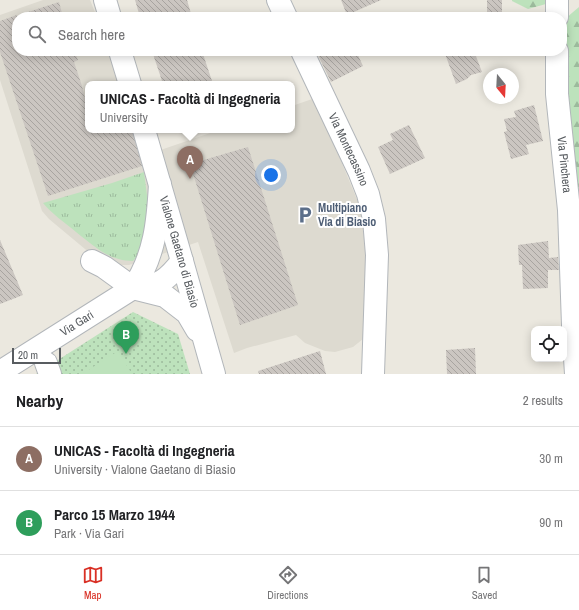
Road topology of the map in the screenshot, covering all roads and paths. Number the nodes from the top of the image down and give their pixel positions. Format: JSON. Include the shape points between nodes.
{"nodes":[{"id":1,"x":105,"y":0,"type":"edge"},
{"id":2,"x":278,"y":0,"type":"edge"},
{"id":3,"x":557,"y":0,"type":"edge"},
{"id":4,"x":109,"y":12,"type":"edge"},
{"id":5,"x":284,"y":12,"type":"edge"},
{"id":6,"x":557,"y":12,"type":"edge"},
{"id":7,"x":122,"y":56,"type":"edge"},
{"id":8,"x":304,"y":56,"type":"edge"},
{"id":9,"x":557,"y":56,"type":"edge"},
{"id":10,"x":129,"y":81,"type":"edge"},
{"id":11,"x":145,"y":133,"type":"edge"},
{"id":12,"x":160,"y":184,"type":"junction"},
{"id":13,"x":92,"y":261,"type":"dead end"},
{"id":14,"x":182,"y":261,"type":"junction"},
{"id":15,"x":136,"y":283,"type":"junction"},
{"id":16,"x":205,"y":343,"type":"junction"},
{"id":17,"x":0,"y":372,"type":"edge"},
{"id":18,"x":214,"y":374,"type":"edge"},
{"id":19,"x":373,"y":374,"type":"edge"},
{"id":20,"x":576,"y":374,"type":"edge"}],
"edges":[{"from":1,"to":4,"type":"street"},
{"from":2,"to":5,"type":"street"},
{"from":3,"to":6,"type":"street"},
{"from":7,"to":10,"type":"street"},
{"from":8,"to":19,"type":"street","name":"Via Montecassino","via":[[359,171],[374,219],[377,255]]},
{"from":9,"to":20,"type":"street","name":"Via Pinchera","via":[[557,94],[569,210]]},
{"from":11,"to":12,"type":"street","name":"Vialone Gaetano di Biasio"},
{"from":12,"to":14,"type":"street","name":"Vialone Gaetano di Biasio"},
{"from":12,"to":15,"type":"street","via":[[156,232]]},
{"from":13,"to":15,"type":"street"},
{"from":14,"to":15,"type":"street","name":"Via Gari","via":[[161,283],[148,287]]},
{"from":14,"to":16,"type":"street","name":"Vialone Gaetano di Biasio"},
{"from":15,"to":16,"type":"street","via":[[165,296],[187,313]]},
{"from":15,"to":17,"type":"street","name":"Via Gari"},
{"from":16,"to":18,"type":"street","name":"Vialone Gaetano di Biasio"}]}
